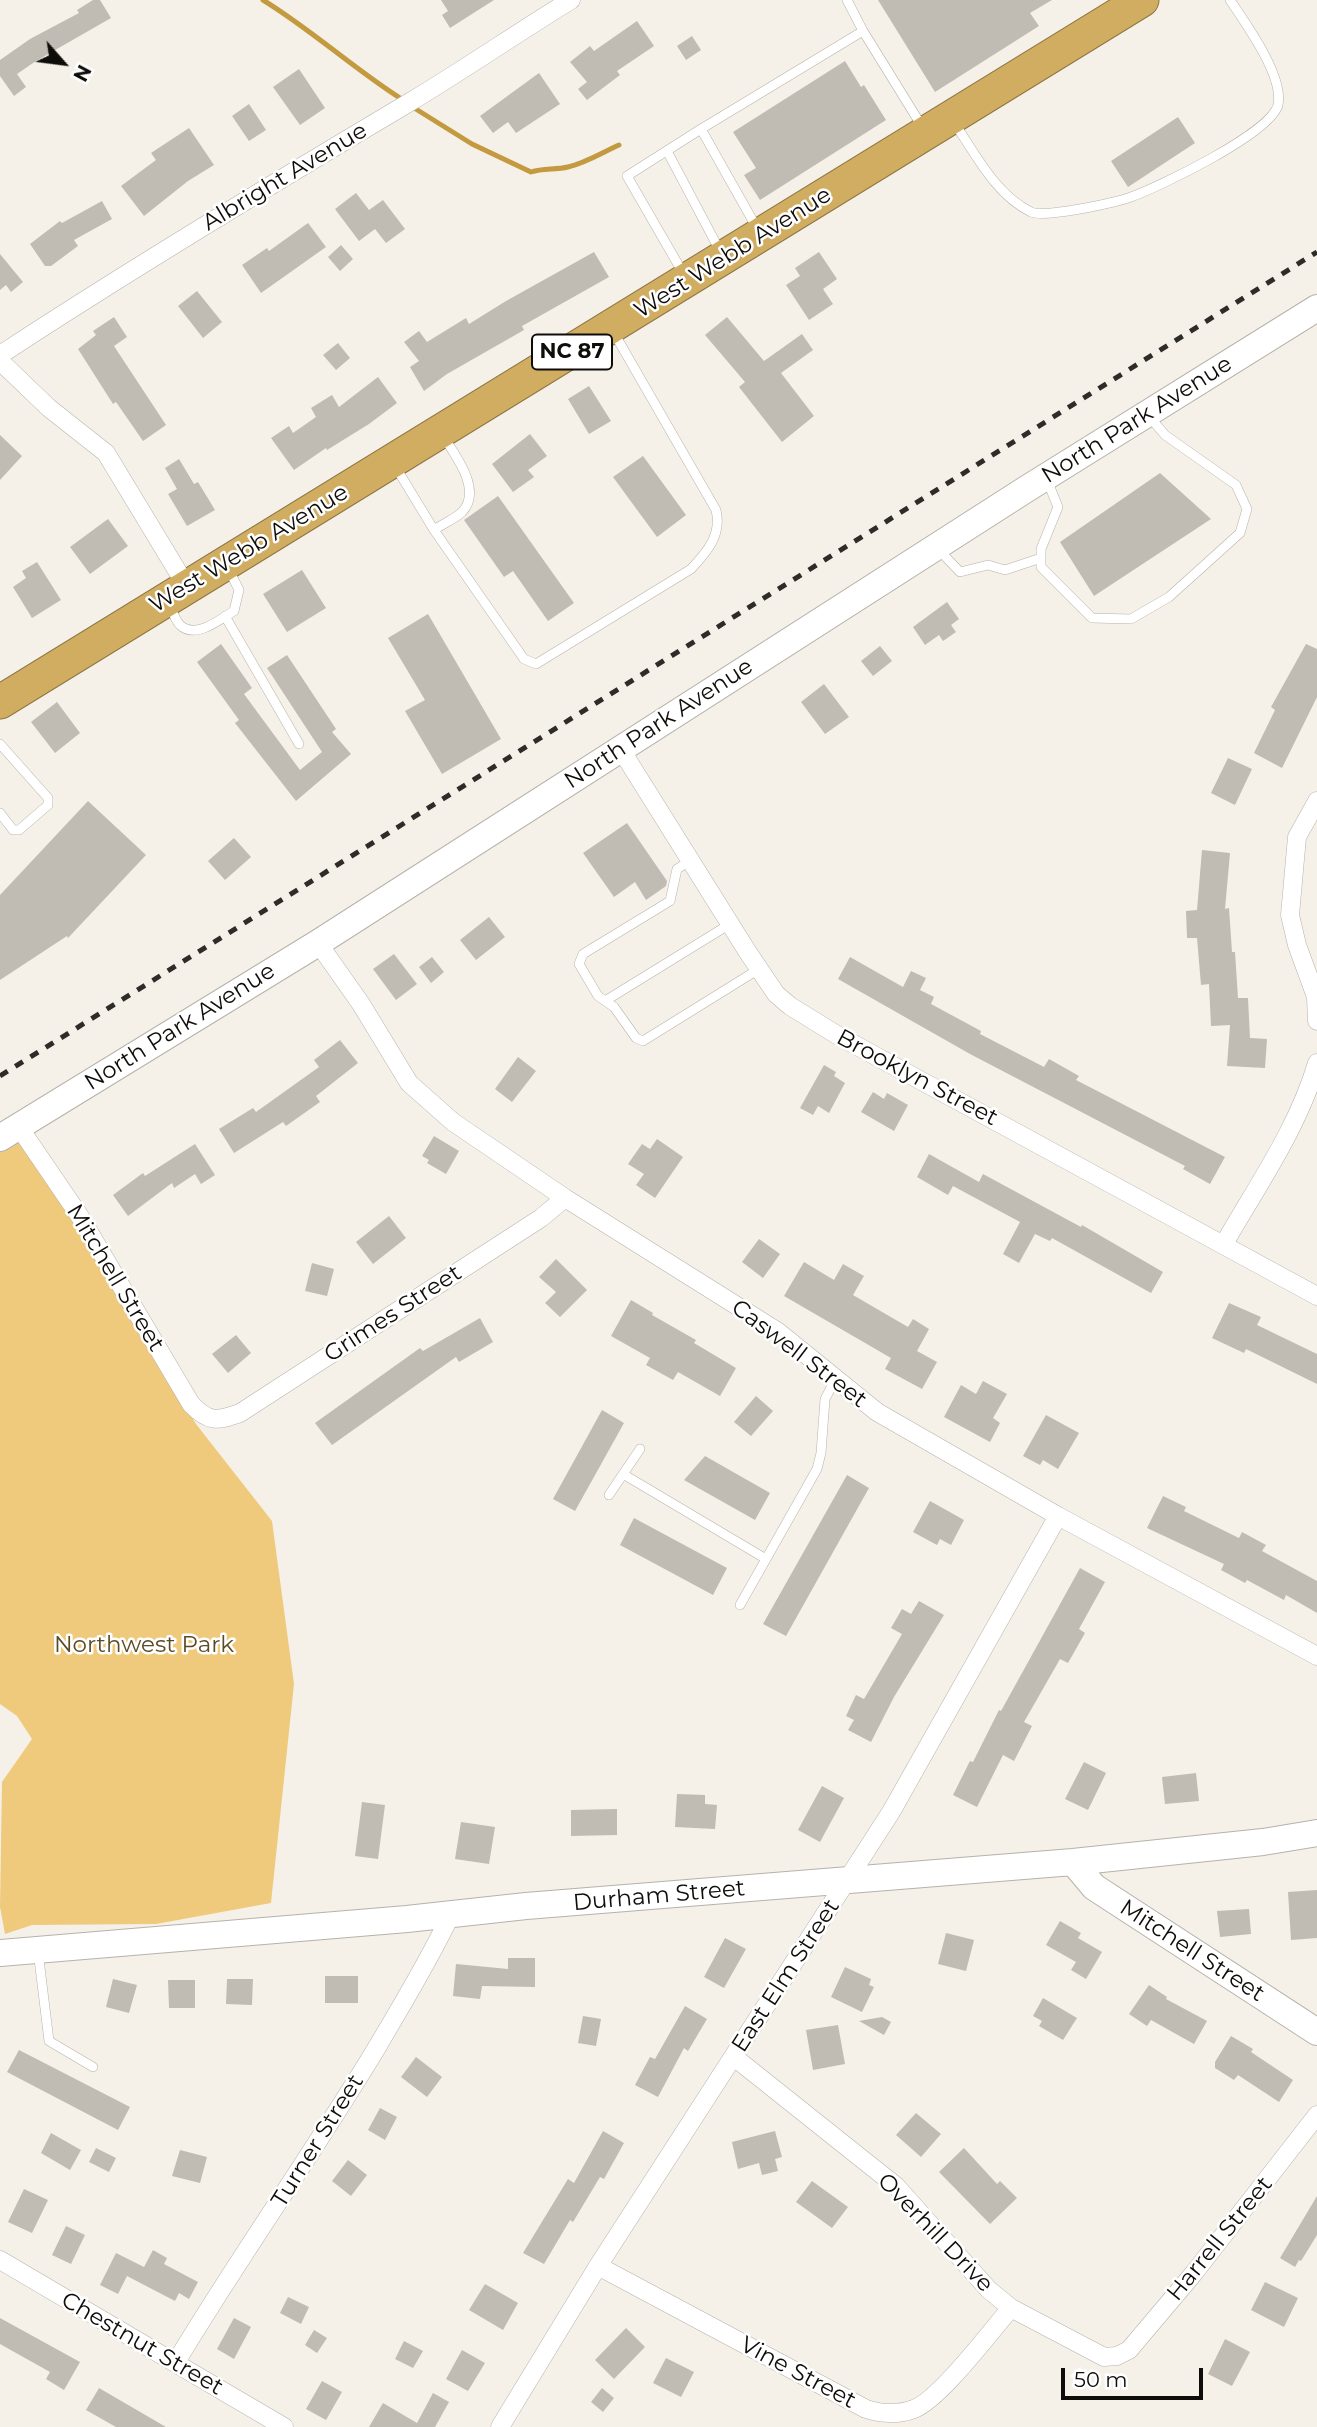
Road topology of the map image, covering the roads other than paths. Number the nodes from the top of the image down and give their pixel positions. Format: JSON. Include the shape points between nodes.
{"nodes":[{"id":1,"x":571,"y":0,"type":"edge"},
{"id":2,"x":847,"y":0,"type":"edge"},
{"id":3,"x":1142,"y":0,"type":"edge"},
{"id":4,"x":1230,"y":0,"type":"edge"},
{"id":5,"x":1107,"y":9,"type":"edge"},
{"id":6,"x":863,"y":31,"type":"junction"},
{"id":7,"x":939,"y":125,"type":"junction"},
{"id":8,"x":701,"y":129,"type":"junction"},
{"id":9,"x":667,"y":151,"type":"junction"},
{"id":10,"x":761,"y":236,"type":"junction"},
{"id":11,"x":724,"y":258,"type":"junction"},
{"id":12,"x":688,"y":281,"type":"junction"},
{"id":13,"x":1316,"y":311,"type":"edge"},
{"id":14,"x":611,"y":328,"type":"junction"},
{"id":15,"x":0,"y":355,"type":"edge"},
{"id":16,"x":0,"y":361,"type":"edge"},
{"id":17,"x":1147,"y":414,"type":"junction"},
{"id":18,"x":441,"y":432,"type":"junction"},
{"id":19,"x":392,"y":462,"type":"junction"},
{"id":20,"x":1046,"y":477,"type":"junction"},
{"id":21,"x":434,"y":530,"type":"junction"},
{"id":22,"x":936,"y":547,"type":"junction"},
{"id":23,"x":1041,"y":558,"type":"junction"},
{"id":24,"x":226,"y":564,"type":"junction"},
{"id":25,"x":177,"y":594,"type":"junction"},
{"id":26,"x":225,"y":615,"type":"junction"},
{"id":27,"x":0,"y":702,"type":"edge"},
{"id":28,"x":0,"y":744,"type":"edge"},
{"id":29,"x":299,"y":744,"type":"dead end"},
{"id":30,"x":620,"y":748,"type":"junction"},
{"id":31,"x":1317,"y":801,"type":"edge"},
{"id":32,"x":0,"y":813,"type":"edge"},
{"id":33,"x":690,"y":861,"type":"junction"},
{"id":34,"x":730,"y":924,"type":"junction"},
{"id":35,"x":318,"y":943,"type":"junction"},
{"id":36,"x":759,"y":969,"type":"junction"},
{"id":37,"x":605,"y":1001,"type":"junction"},
{"id":38,"x":1317,"y":1021,"type":"edge"},
{"id":39,"x":1317,"y":1063,"type":"edge"},
{"id":40,"x":9,"y":1132,"type":"edge"},
{"id":41,"x":565,"y":1198,"type":"junction"},
{"id":42,"x":1224,"y":1244,"type":"junction"},
{"id":43,"x":1317,"y":1296,"type":"edge"},
{"id":44,"x":835,"y":1380,"type":"junction"},
{"id":45,"x":216,"y":1419,"type":"joint"},
{"id":46,"x":640,"y":1449,"type":"dead end"},
{"id":47,"x":623,"y":1474,"type":"junction"},
{"id":48,"x":609,"y":1495,"type":"dead end"},
{"id":49,"x":1058,"y":1516,"type":"junction"},
{"id":50,"x":766,"y":1559,"type":"junction"},
{"id":51,"x":740,"y":1605,"type":"dead end"},
{"id":52,"x":1317,"y":1656,"type":"edge"},
{"id":53,"x":1317,"y":1833,"type":"edge"},
{"id":54,"x":1073,"y":1862,"type":"junction"},
{"id":55,"x":847,"y":1881,"type":"junction"},
{"id":56,"x":451,"y":1914,"type":"junction"},
{"id":57,"x":38,"y":1950,"type":"junction"},
{"id":58,"x":0,"y":1952,"type":"edge"},
{"id":59,"x":1317,"y":2032,"type":"edge"},
{"id":60,"x":734,"y":2057,"type":"junction"},
{"id":61,"x":93,"y":2067,"type":"dead end"},
{"id":62,"x":1317,"y":2115,"type":"edge"},
{"id":63,"x":0,"y":2260,"type":"edge"},
{"id":64,"x":598,"y":2266,"type":"junction"},
{"id":65,"x":1011,"y":2308,"type":"junction"},
{"id":66,"x":1117,"y":2356,"type":"joint"},
{"id":67,"x":176,"y":2362,"type":"junction"},
{"id":68,"x":284,"y":2427,"type":"edge"},
{"id":69,"x":500,"y":2427,"type":"edge"}],
"edges":[{"from":1,"to":15,"type":"street","name":"Albright Avenue"},
{"from":2,"to":6,"type":"lane"},
{"from":3,"to":5,"type":"highway","name":"West Webb Avenue","number":"NC 87"},
{"from":4,"to":7,"type":"lane","via":[[1272,70],[1278,107],[1270,119],[1227,149],[1168,182],[1112,202],[1034,213],[1006,194]]},
{"from":5,"to":7,"type":"highway","name":"West Webb Avenue","number":"NC 87"},
{"from":6,"to":7,"type":"lane"},
{"from":6,"to":8,"type":"lane"},
{"from":7,"to":10,"type":"highway","name":"West Webb Avenue","number":"NC 87"},
{"from":8,"to":9,"type":"lane"},
{"from":8,"to":10,"type":"lane"},
{"from":9,"to":11,"type":"lane"},
{"from":9,"to":12,"type":"lane","via":[[627,176]]},
{"from":10,"to":11,"type":"highway","name":"West Webb Avenue","number":"NC 87"},
{"from":11,"to":12,"type":"highway","name":"West Webb Avenue","number":"NC 87"},
{"from":12,"to":14,"type":"highway","name":"West Webb Avenue","number":"NC 87"},
{"from":13,"to":17,"type":"street","name":"North Park Avenue"},
{"from":14,"to":18,"type":"highway","name":"West Webb Avenue","number":"NC 87"},
{"from":14,"to":21,"type":"lane","via":[[716,510],[715,537],[704,555],[691,569],[536,664],[524,659]]},
{"from":16,"to":25,"type":"street","via":[[106,453]]},
{"from":17,"to":20,"type":"street","name":"North Park Avenue"},
{"from":17,"to":23,"type":"lane","via":[[1164,435],[1236,485],[1247,509],[1240,533],[1169,597],[1131,619],[1092,618],[1041,567]]},
{"from":18,"to":19,"type":"highway","name":"West Webb Avenue","number":"NC 87"},
{"from":18,"to":21,"type":"lane","via":[[466,473],[470,494],[463,511]]},
{"from":19,"to":21,"type":"lane"},
{"from":19,"to":24,"type":"highway","name":"West Webb Avenue","number":"NC 87"},
{"from":20,"to":22,"type":"street","name":"North Park Avenue"},
{"from":20,"to":23,"type":"lane","via":[[1058,507]]},
{"from":22,"to":23,"type":"lane","via":[[960,572],[988,565],[1004,570]]},
{"from":22,"to":30,"type":"street","name":"North Park Avenue"},
{"from":24,"to":25,"type":"highway","name":"West Webb Avenue","number":"NC 87"},
{"from":24,"to":26,"type":"lane","via":[[239,590],[234,611]]},
{"from":25,"to":26,"type":"lane","via":[[180,625],[201,630]]},
{"from":25,"to":27,"type":"highway","name":"West Webb Avenue","number":"NC 87"},
{"from":26,"to":29,"type":"lane"},
{"from":28,"to":32,"type":"lane","via":[[48,798],[48,805],[19,830],[13,830]]},
{"from":30,"to":33,"type":"street","name":"Brooklyn Street"},
{"from":30,"to":35,"type":"street","name":"North Park Avenue"},
{"from":31,"to":38,"type":"street","via":[[1297,837],[1290,915],[1316,997]]},
{"from":33,"to":34,"type":"street","name":"Brooklyn Street"},
{"from":33,"to":37,"type":"lane","via":[[677,869],[670,901],[583,954],[579,964]]},
{"from":34,"to":36,"type":"street","name":"Brooklyn Street"},
{"from":34,"to":37,"type":"lane"},
{"from":35,"to":40,"type":"street","name":"North Park Avenue"},
{"from":35,"to":41,"type":"street","name":"Caswell Street","via":[[409,1083],[453,1122]]},
{"from":36,"to":37,"type":"lane","via":[[643,1041]]},
{"from":36,"to":42,"type":"street","name":"Brooklyn Street","via":[[790,1006],[837,1035]]},
{"from":39,"to":42,"type":"street","via":[[1294,1122]]},
{"from":40,"to":45,"type":"street","name":"Mitchell Street","via":[[79,1215],[191,1404],[201,1415]]},
{"from":41,"to":44,"type":"street","name":"Caswell Street","via":[[777,1331]]},
{"from":41,"to":45,"type":"street","name":"Grimes Street","via":[[240,1413]]},
{"from":42,"to":43,"type":"street","name":"Brooklyn Street"},
{"from":44,"to":49,"type":"street","name":"Caswell Street","via":[[877,1412]]},
{"from":44,"to":50,"type":"lane","via":[[825,1399],[817,1469]]},
{"from":46,"to":47,"type":"lane"},
{"from":47,"to":48,"type":"lane"},
{"from":47,"to":50,"type":"lane"},
{"from":49,"to":52,"type":"street","name":"Caswell Street"},
{"from":49,"to":55,"type":"street","name":"East Elm Street","via":[[891,1812]]},
{"from":50,"to":51,"type":"lane"},
{"from":53,"to":54,"type":"street","name":"Durham Street"},
{"from":54,"to":55,"type":"street","name":"Durham Street"},
{"from":54,"to":59,"type":"street","name":"Mitchell Street","via":[[1094,1887]]},
{"from":55,"to":56,"type":"street","name":"Durham Street"},
{"from":55,"to":60,"type":"street","name":"East Elm Street"},
{"from":56,"to":57,"type":"street","name":"Durham Street"},
{"from":56,"to":67,"type":"street","name":"Turner Street","via":[[432,1956],[363,2070]]},
{"from":57,"to":58,"type":"street","name":"Durham Street"},
{"from":57,"to":61,"type":"lane","via":[[49,2041]]},
{"from":60,"to":64,"type":"street","name":"East Elm Street"},
{"from":60,"to":65,"type":"street","name":"Overhill Drive","via":[[896,2186],[969,2270]]},
{"from":62,"to":66,"type":"street","name":"Harrell Street","via":[[1194,2273],[1129,2350]]},
{"from":63,"to":67,"type":"street","name":"Chestnut Street"},
{"from":64,"to":65,"type":"street","name":"Vine Street","via":[[866,2409],[893,2414],[911,2410],[935,2395]]},
{"from":64,"to":69,"type":"street","name":"East Elm Street"},
{"from":65,"to":66,"type":"street","name":"Overhill Drive","via":[[1093,2353]]},
{"from":67,"to":68,"type":"street","name":"Chestnut Street"}]}
